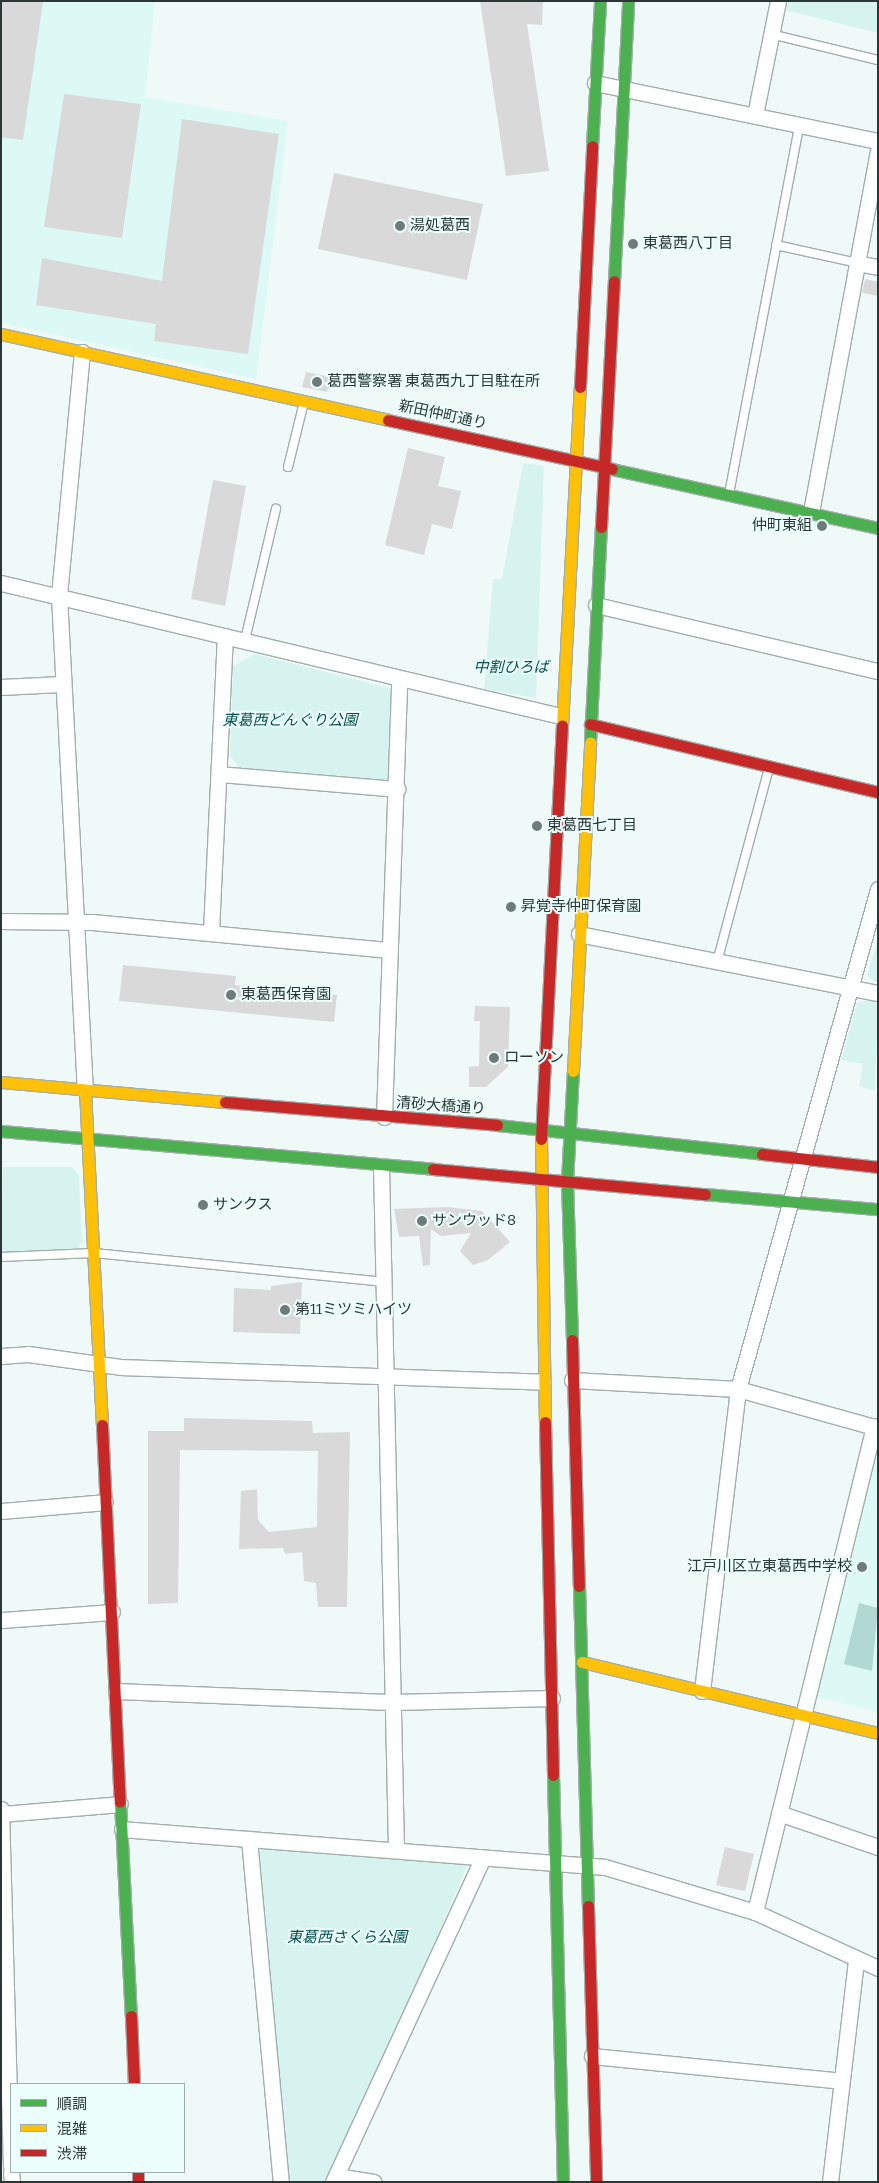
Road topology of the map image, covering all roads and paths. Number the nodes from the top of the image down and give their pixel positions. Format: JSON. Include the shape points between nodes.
{"nodes":[{"id":1,"x":600,"y":1,"type":"edge"},
{"id":2,"x":628,"y":1,"type":"edge"},
{"id":3,"x":778,"y":1,"type":"edge"},
{"id":4,"x":771,"y":34,"type":"junction"},
{"id":5,"x":878,"y":60,"type":"edge"},
{"id":6,"x":595,"y":83,"type":"junction"},
{"id":7,"x":622,"y":89,"type":"junction"},
{"id":8,"x":755,"y":115,"type":"junction"},
{"id":9,"x":799,"y":126,"type":"junction"},
{"id":10,"x":878,"y":141,"type":"edge"},
{"id":11,"x":878,"y":152,"type":"edge"},
{"id":12,"x":776,"y":245,"type":"junction"},
{"id":13,"x":857,"y":263,"type":"junction"},
{"id":14,"x":878,"y":268,"type":"edge"},
{"id":15,"x":1,"y":334,"type":"edge"},
{"id":16,"x":82,"y":352,"type":"junction"},
{"id":17,"x":304,"y":402,"type":"junction"},
{"id":18,"x":574,"y":458,"type":"junction"},
{"id":19,"x":604,"y":465,"type":"junction"},
{"id":20,"x":288,"y":467,"type":"dead end"},
{"id":21,"x":730,"y":494,"type":"junction"},
{"id":22,"x":276,"y":509,"type":"dead end"},
{"id":23,"x":811,"y":512,"type":"junction"},
{"id":24,"x":878,"y":528,"type":"edge"},
{"id":25,"x":1,"y":584,"type":"edge"},
{"id":26,"x":59,"y":596,"type":"junction"},
{"id":27,"x":596,"y":605,"type":"junction"},
{"id":28,"x":225,"y":636,"type":"junction"},
{"id":29,"x":245,"y":640,"type":"junction"},
{"id":30,"x":878,"y":671,"type":"edge"},
{"id":31,"x":399,"y":680,"type":"junction"},
{"id":32,"x":61,"y":684,"type":"junction"},
{"id":33,"x":1,"y":687,"type":"edge"},
{"id":34,"x":560,"y":716,"type":"junction"},
{"id":35,"x":590,"y":724,"type":"junction"},
{"id":36,"x":770,"y":766,"type":"junction"},
{"id":37,"x":219,"y":774,"type":"junction"},
{"id":38,"x":397,"y":789,"type":"junction"},
{"id":39,"x":878,"y":792,"type":"edge"},
{"id":40,"x":878,"y":889,"type":"edge"},
{"id":41,"x":1,"y":921,"type":"edge"},
{"id":42,"x":76,"y":921,"type":"junction"},
{"id":43,"x":211,"y":931,"type":"junction"},
{"id":44,"x":579,"y":934,"type":"junction"},
{"id":45,"x":390,"y":950,"type":"junction"},
{"id":46,"x":718,"y":962,"type":"junction"},
{"id":47,"x":850,"y":986,"type":"junction"},
{"id":48,"x":878,"y":993,"type":"edge"},
{"id":49,"x":1,"y":1082,"type":"edge"},
{"id":50,"x":85,"y":1090,"type":"junction"},
{"id":51,"x":384,"y":1117,"type":"junction"},
{"id":52,"x":540,"y":1129,"type":"junction"},
{"id":53,"x":1,"y":1131,"type":"edge"},
{"id":54,"x":569,"y":1132,"type":"junction"},
{"id":55,"x":86,"y":1138,"type":"junction"},
{"id":56,"x":802,"y":1160,"type":"junction"},
{"id":57,"x":381,"y":1166,"type":"junction"},
{"id":58,"x":878,"y":1166,"type":"edge"},
{"id":59,"x":539,"y":1179,"type":"junction"},
{"id":60,"x":567,"y":1181,"type":"junction"},
{"id":61,"x":790,"y":1200,"type":"junction"},
{"id":62,"x":878,"y":1209,"type":"edge"},
{"id":63,"x":94,"y":1253,"type":"junction"},
{"id":64,"x":1,"y":1257,"type":"edge"},
{"id":65,"x":383,"y":1282,"type":"junction"},
{"id":66,"x":1,"y":1356,"type":"edge"},
{"id":67,"x":99,"y":1363,"type":"junction"},
{"id":68,"x":386,"y":1379,"type":"junction"},
{"id":69,"x":572,"y":1380,"type":"junction"},
{"id":70,"x":543,"y":1382,"type":"junction"},
{"id":71,"x":738,"y":1389,"type":"junction"},
{"id":72,"x":876,"y":1427,"type":"edge"},
{"id":73,"x":106,"y":1502,"type":"junction"},
{"id":74,"x":1,"y":1511,"type":"edge"},
{"id":75,"x":112,"y":1612,"type":"junction"},
{"id":76,"x":1,"y":1620,"type":"edge"},
{"id":77,"x":582,"y":1662,"type":"junction"},
{"id":78,"x":116,"y":1691,"type":"junction"},
{"id":79,"x":702,"y":1691,"type":"junction"},
{"id":80,"x":552,"y":1698,"type":"junction"},
{"id":81,"x":395,"y":1702,"type":"junction"},
{"id":82,"x":800,"y":1715,"type":"junction"},
{"id":83,"x":878,"y":1732,"type":"edge"},
{"id":84,"x":120,"y":1804,"type":"junction"},
{"id":85,"x":1,"y":1810,"type":"edge"},
{"id":86,"x":779,"y":1813,"type":"junction"},
{"id":87,"x":1,"y":1814,"type":"edge"},
{"id":88,"x":122,"y":1829,"type":"junction"},
{"id":89,"x":249,"y":1838,"type":"junction"},
{"id":90,"x":878,"y":1847,"type":"edge"},
{"id":91,"x":396,"y":1850,"type":"junction"},
{"id":92,"x":482,"y":1860,"type":"junction"},
{"id":93,"x":587,"y":1864,"type":"junction"},
{"id":94,"x":556,"y":1866,"type":"junction"},
{"id":95,"x":755,"y":1912,"type":"junction"},
{"id":96,"x":856,"y":1960,"type":"junction"},
{"id":97,"x":878,"y":1968,"type":"edge"},
{"id":98,"x":592,"y":2056,"type":"junction"},
{"id":99,"x":841,"y":2081,"type":"junction"},
{"id":100,"x":134,"y":2083,"type":"edge"},
{"id":101,"x":10,"y":2131,"type":"edge"},
{"id":102,"x":334,"y":2179,"type":"edge"},
{"id":103,"x":281,"y":2182,"type":"edge"},
{"id":104,"x":374,"y":2182,"type":"edge"},
{"id":105,"x":563,"y":2182,"type":"edge"},
{"id":106,"x":596,"y":2182,"type":"edge"},
{"id":107,"x":830,"y":2182,"type":"edge"}],
"edges":[{"from":1,"to":6,"type":"street"},
{"from":2,"to":7,"type":"street"},
{"from":3,"to":4,"type":"street"},
{"from":4,"to":5,"type":"lane"},
{"from":4,"to":8,"type":"street"},
{"from":6,"to":7,"type":"street"},
{"from":6,"to":18,"type":"street"},
{"from":7,"to":8,"type":"street"},
{"from":7,"to":19,"type":"street"},
{"from":8,"to":9,"type":"street"},
{"from":9,"to":10,"type":"street"},
{"from":9,"to":12,"type":"lane"},
{"from":11,"to":13,"type":"street"},
{"from":12,"to":13,"type":"lane"},
{"from":12,"to":21,"type":"lane"},
{"from":13,"to":14,"type":"street"},
{"from":13,"to":23,"type":"street"},
{"from":15,"to":16,"type":"street","name":"新田仲町通り"},
{"from":16,"to":17,"type":"street","name":"新田仲町通り"},
{"from":16,"to":26,"type":"street"},
{"from":17,"to":18,"type":"street","name":"新田仲町通り"},
{"from":17,"to":20,"type":"lane"},
{"from":18,"to":19,"type":"street","name":"新田仲町通り"},
{"from":18,"to":34,"type":"street"},
{"from":19,"to":21,"type":"street","name":"新田仲町通り"},
{"from":19,"to":27,"type":"street"},
{"from":21,"to":23,"type":"street","name":"新田仲町通り"},
{"from":22,"to":29,"type":"lane"},
{"from":23,"to":24,"type":"street","name":"新田仲町通り"},
{"from":25,"to":26,"type":"street"},
{"from":26,"to":28,"type":"street"},
{"from":26,"to":32,"type":"street"},
{"from":27,"to":30,"type":"street"},
{"from":27,"to":35,"type":"street"},
{"from":28,"to":29,"type":"street"},
{"from":28,"to":37,"type":"street"},
{"from":29,"to":31,"type":"street"},
{"from":31,"to":34,"type":"street"},
{"from":31,"to":38,"type":"street"},
{"from":32,"to":33,"type":"street"},
{"from":32,"to":42,"type":"street"},
{"from":34,"to":52,"type":"street"},
{"from":35,"to":36,"type":"street"},
{"from":35,"to":44,"type":"street"},
{"from":36,"to":39,"type":"street"},
{"from":36,"to":46,"type":"lane"},
{"from":37,"to":38,"type":"street"},
{"from":37,"to":43,"type":"street"},
{"from":38,"to":45,"type":"street"},
{"from":40,"to":47,"type":"street"},
{"from":41,"to":42,"type":"street"},
{"from":42,"to":43,"type":"street"},
{"from":42,"to":50,"type":"street"},
{"from":43,"to":45,"type":"street"},
{"from":44,"to":46,"type":"street"},
{"from":44,"to":54,"type":"street"},
{"from":45,"to":51,"type":"street"},
{"from":46,"to":47,"type":"street"},
{"from":47,"to":48,"type":"street"},
{"from":47,"to":56,"type":"street"},
{"from":49,"to":50,"type":"street","name":"清砂大橋通り"},
{"from":50,"to":51,"type":"street","name":"清砂大橋通り"},
{"from":50,"to":55,"type":"street"},
{"from":51,"to":52,"type":"street","name":"清砂大橋通り"},
{"from":52,"to":54,"type":"street","name":"清砂大橋通り"},
{"from":52,"to":59,"type":"street"},
{"from":53,"to":55,"type":"street"},
{"from":54,"to":56,"type":"street","name":"清砂大橋通り"},
{"from":54,"to":60,"type":"street"},
{"from":55,"to":57,"type":"street"},
{"from":55,"to":63,"type":"street"},
{"from":56,"to":58,"type":"street","name":"清砂大橋通り"},
{"from":56,"to":61,"type":"street"},
{"from":57,"to":59,"type":"street"},
{"from":57,"to":65,"type":"street"},
{"from":59,"to":60,"type":"street"},
{"from":59,"to":70,"type":"street"},
{"from":60,"to":61,"type":"street"},
{"from":60,"to":69,"type":"street"},
{"from":61,"to":62,"type":"street"},
{"from":61,"to":71,"type":"street"},
{"from":63,"to":64,"type":"lane"},
{"from":63,"to":65,"type":"lane"},
{"from":63,"to":67,"type":"street"},
{"from":65,"to":68,"type":"street"},
{"from":66,"to":67,"type":"street","via":[[28,1354]]},
{"from":67,"to":68,"type":"street"},
{"from":67,"to":73,"type":"street"},
{"from":68,"to":70,"type":"street"},
{"from":68,"to":81,"type":"street"},
{"from":69,"to":71,"type":"street"},
{"from":69,"to":77,"type":"street"},
{"from":70,"to":80,"type":"street"},
{"from":71,"to":72,"type":"street"},
{"from":71,"to":79,"type":"street"},
{"from":72,"to":82,"type":"street"},
{"from":73,"to":74,"type":"street"},
{"from":73,"to":75,"type":"street"},
{"from":75,"to":76,"type":"street"},
{"from":75,"to":78,"type":"street"},
{"from":77,"to":79,"type":"street"},
{"from":77,"to":93,"type":"street"},
{"from":78,"to":81,"type":"street"},
{"from":78,"to":84,"type":"street"},
{"from":79,"to":82,"type":"street"},
{"from":80,"to":81,"type":"street"},
{"from":80,"to":94,"type":"street"},
{"from":81,"to":91,"type":"street"},
{"from":82,"to":83,"type":"street"},
{"from":82,"to":86,"type":"street"},
{"from":84,"to":87,"type":"street"},
{"from":84,"to":88,"type":"street"},
{"from":85,"to":87,"type":"street"},
{"from":86,"to":90,"type":"street"},
{"from":86,"to":95,"type":"street"},
{"from":87,"to":101,"type":"street"},
{"from":88,"to":89,"type":"street"},
{"from":88,"to":100,"type":"street"},
{"from":89,"to":91,"type":"street"},
{"from":89,"to":103,"type":"street"},
{"from":91,"to":92,"type":"street"},
{"from":92,"to":94,"type":"street"},
{"from":92,"to":102,"type":"street"},
{"from":93,"to":94,"type":"street"},
{"from":93,"to":95,"type":"street"},
{"from":93,"to":98,"type":"street"},
{"from":94,"to":105,"type":"street"},
{"from":95,"to":96,"type":"street"},
{"from":96,"to":97,"type":"street"},
{"from":96,"to":99,"type":"street"},
{"from":98,"to":99,"type":"street"},
{"from":98,"to":106,"type":"street"},
{"from":99,"to":107,"type":"street"},
{"from":102,"to":104,"type":"street"}]}
